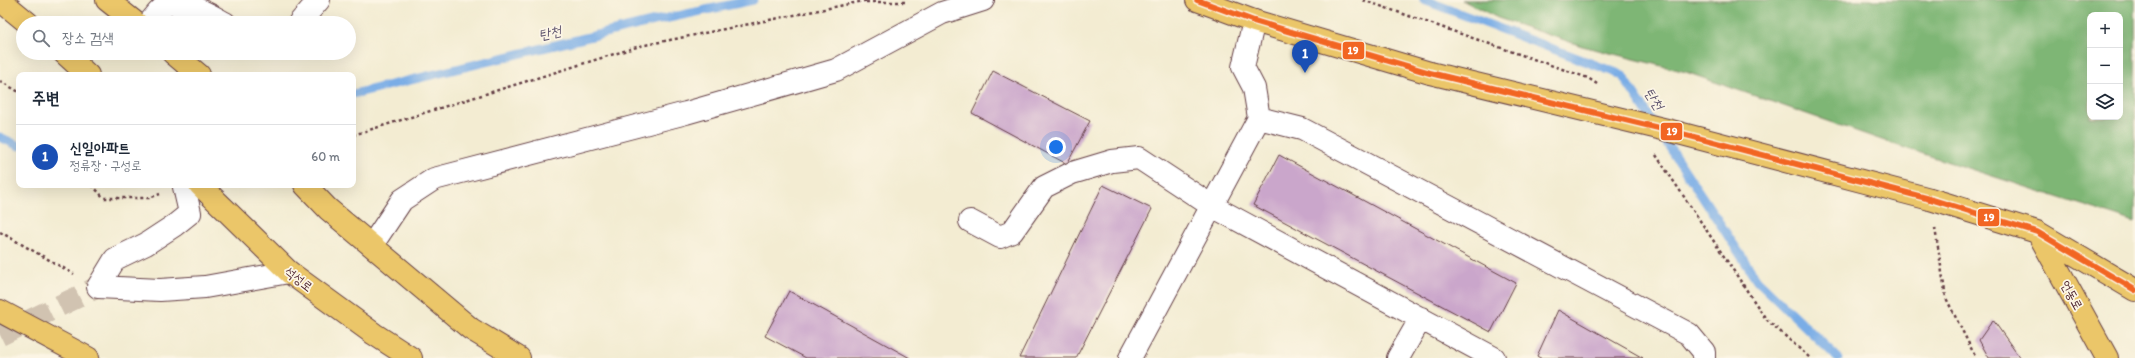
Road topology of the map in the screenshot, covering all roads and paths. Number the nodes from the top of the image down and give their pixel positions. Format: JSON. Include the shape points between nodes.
{"nodes":[{"id":1,"x":0,"y":0,"type":"edge"},
{"id":2,"x":107,"y":0,"type":"edge"},
{"id":3,"x":319,"y":0,"type":"edge"},
{"id":4,"x":869,"y":0,"type":"edge"},
{"id":5,"x":984,"y":0,"type":"edge"},
{"id":6,"x":1197,"y":0,"type":"edge"},
{"id":7,"x":1363,"y":0,"type":"edge"},
{"id":8,"x":19,"y":16,"type":"edge"},
{"id":9,"x":127,"y":16,"type":"edge"},
{"id":10,"x":156,"y":16,"type":"edge"},
{"id":11,"x":212,"y":16,"type":"edge"},
{"id":12,"x":305,"y":16,"type":"edge"},
{"id":13,"x":1254,"y":22,"type":"junction"},
{"id":14,"x":72,"y":60,"type":"edge"},
{"id":15,"x":182,"y":60,"type":"edge"},
{"id":16,"x":195,"y":71,"type":"edge"},
{"id":17,"x":85,"y":72,"type":"edge"},
{"id":18,"x":0,"y":81,"type":"edge"},
{"id":19,"x":1600,"y":86,"type":"dead end"},
{"id":20,"x":16,"y":90,"type":"edge"},
{"id":21,"x":1259,"y":118,"type":"junction"},
{"id":22,"x":356,"y":134,"type":"edge"},
{"id":23,"x":1653,"y":150,"type":"dead end"},
{"id":24,"x":94,"y":188,"type":"edge"},
{"id":25,"x":185,"y":188,"type":"edge"},
{"id":26,"x":192,"y":188,"type":"edge"},
{"id":27,"x":194,"y":188,"type":"edge"},
{"id":28,"x":308,"y":188,"type":"edge"},
{"id":29,"x":1930,"y":199,"type":"junction"},
{"id":30,"x":1212,"y":206,"type":"junction"},
{"id":31,"x":970,"y":221,"type":"dead end"},
{"id":32,"x":0,"y":232,"type":"edge"},
{"id":33,"x":2038,"y":232,"type":"junction"},
{"id":34,"x":372,"y":245,"type":"junction"},
{"id":35,"x":289,"y":272,"type":"junction"},
{"id":36,"x":98,"y":287,"type":"junction"},
{"id":37,"x":2135,"y":290,"type":"edge"},
{"id":38,"x":0,"y":311,"type":"edge"},
{"id":39,"x":1421,"y":318,"type":"junction"},
{"id":40,"x":374,"y":334,"type":"junction"},
{"id":41,"x":88,"y":358,"type":"edge"},
{"id":42,"x":397,"y":358,"type":"edge"},
{"id":43,"x":410,"y":358,"type":"edge"},
{"id":44,"x":519,"y":358,"type":"edge"},
{"id":45,"x":1130,"y":358,"type":"edge"},
{"id":46,"x":1398,"y":358,"type":"edge"},
{"id":47,"x":1494,"y":358,"type":"edge"},
{"id":48,"x":1704,"y":358,"type":"edge"},
{"id":49,"x":1810,"y":358,"type":"edge"},
{"id":50,"x":1976,"y":358,"type":"edge"},
{"id":51,"x":2107,"y":358,"type":"edge"}],
"edges":[{"from":1,"to":8,"type":"main road"},
{"from":2,"to":9,"type":"main road"},
{"from":3,"to":12,"type":"street"},
{"from":4,"to":22,"type":"path","via":[[640,46]]},
{"from":5,"to":34,"type":"street","via":[[942,13],[836,70],[686,113],[434,179],[402,200]]},
{"from":6,"to":13,"type":"main road"},
{"from":7,"to":19,"type":"path","via":[[1588,78]]},
{"from":10,"to":11,"type":"street","via":[[165,6],[180,2]]},
{"from":13,"to":21,"type":"street","via":[[1243,67],[1254,88]]},
{"from":13,"to":29,"type":"main road","bridge":true,"via":[[1430,73],[1671,131]]},
{"from":14,"to":17,"type":"main road"},
{"from":15,"to":16,"type":"main road"},
{"from":18,"to":20,"type":"path"},
{"from":21,"to":30,"type":"street"},
{"from":21,"to":48,"type":"street","via":[[1302,129],[1689,334],[1704,352]]},
{"from":23,"to":49,"type":"path","via":[[1766,320]]},
{"from":24,"to":25,"type":"path","via":[[104,198],[149,198]]},
{"from":26,"to":36,"type":"street","via":[[190,213],[146,244],[115,259]]},
{"from":27,"to":35,"type":"main road","name":"석성로"},
{"from":28,"to":34,"type":"main road"},
{"from":29,"to":33,"type":"main road"},
{"from":29,"to":50,"type":"path","via":[[1946,298]]},
{"from":30,"to":31,"type":"street","via":[[1140,158],[1112,161],[1072,172],[1044,187],[1012,232],[1000,236]]},
{"from":30,"to":39,"type":"street"},
{"from":30,"to":45,"type":"street"},
{"from":32,"to":36,"type":"path"},
{"from":33,"to":37,"type":"main road"},
{"from":33,"to":51,"type":"main road","name":"언동로"},
{"from":34,"to":44,"type":"main road","via":[[471,329]]},
{"from":35,"to":36,"type":"street","via":[[205,287],[160,290]]},
{"from":35,"to":40,"type":"main road","name":"석성로"},
{"from":38,"to":41,"type":"main road"},
{"from":39,"to":46,"type":"street"},
{"from":39,"to":47,"type":"street"},
{"from":40,"to":42,"type":"main road"},
{"from":40,"to":43,"type":"main road","name":"석성로"}]}
